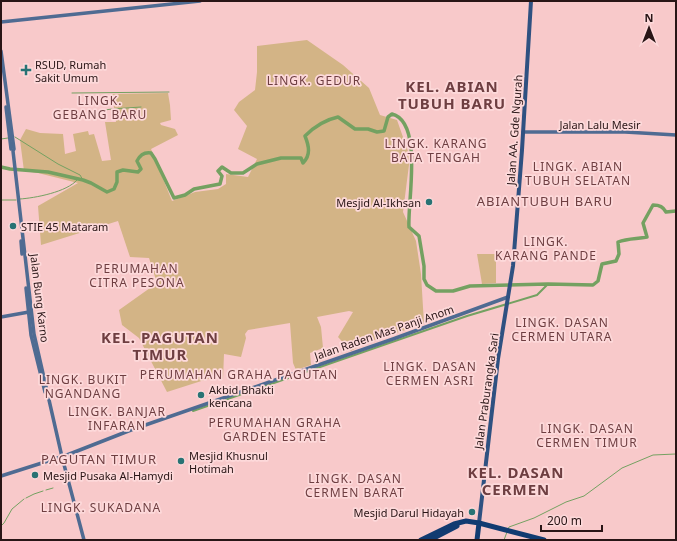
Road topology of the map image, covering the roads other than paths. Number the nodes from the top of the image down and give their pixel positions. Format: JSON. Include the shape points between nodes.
{"nodes":[{"id":1,"x":200,"y":1,"type":"edge"},
{"id":2,"x":531,"y":1,"type":"edge"},
{"id":3,"x":1,"y":22,"type":"edge"},
{"id":4,"x":1,"y":51,"type":"edge"},
{"id":5,"x":1,"y":66,"type":"edge"},
{"id":6,"x":523,"y":132,"type":"junction"},
{"id":7,"x":676,"y":135,"type":"edge"},
{"id":8,"x":11,"y":137,"type":"junction"},
{"id":9,"x":510,"y":285,"type":"joint"},
{"id":10,"x":507,"y":301,"type":"junction"},
{"id":11,"x":29,"y":312,"type":"junction"},
{"id":12,"x":1,"y":317,"type":"edge"},
{"id":13,"x":39,"y":362,"type":"junction"},
{"id":14,"x":60,"y":449,"type":"junction"},
{"id":15,"x":62,"y":457,"type":"junction"},
{"id":16,"x":1,"y":476,"type":"edge"},
{"id":17,"x":479,"y":524,"type":"junction"},
{"id":18,"x":84,"y":540,"type":"edge"},
{"id":19,"x":421,"y":540,"type":"edge"},
{"id":20,"x":430,"y":540,"type":"edge"},
{"id":21,"x":477,"y":540,"type":"edge"},
{"id":22,"x":544,"y":540,"type":"edge"}],
"edges":[{"from":1,"to":3,"type":"street"},
{"from":2,"to":6,"type":"main road","name":"Jalan AA. Gde Ngurah"},
{"from":4,"to":8,"type":"street"},
{"from":5,"to":8,"type":"street"},
{"from":6,"to":7,"type":"street","name":"Jalan Lalu Mesir"},
{"from":6,"to":9,"type":"main road","name":"Jalan AA. Gde Ngurah"},
{"from":8,"to":11,"type":"street","name":"Jalan Bung Karno"},
{"from":9,"to":10,"type":"main road","name":"Jalan Praburangka Sari"},
{"from":10,"to":15,"type":"street","name":"Jalan Raden Mas Panji Anom","via":[[131,430]]},
{"from":10,"to":17,"type":"main road","name":"Jalan Praburangka Sari"},
{"from":11,"to":12,"type":"street"},
{"from":11,"to":13,"type":"street","name":"Jalan Bung Karno"},
{"from":13,"to":14,"type":"street","name":"Jalan Bung Karno"},
{"from":13,"to":14,"type":"street","name":"Jalan Bung Karno"},
{"from":14,"to":15,"type":"street","name":"Jalan Bung Karno"},
{"from":15,"to":16,"type":"street","name":"Jalan Raden Mas Panji Anom"},
{"from":15,"to":18,"type":"street","name":"Jalan Bung Karno"},
{"from":17,"to":19,"type":"highway","via":[[466,521],[458,523]]},
{"from":17,"to":20,"type":"highway","via":[[463,524]]},
{"from":17,"to":21,"type":"highway"},
{"from":17,"to":22,"type":"highway"}]}
